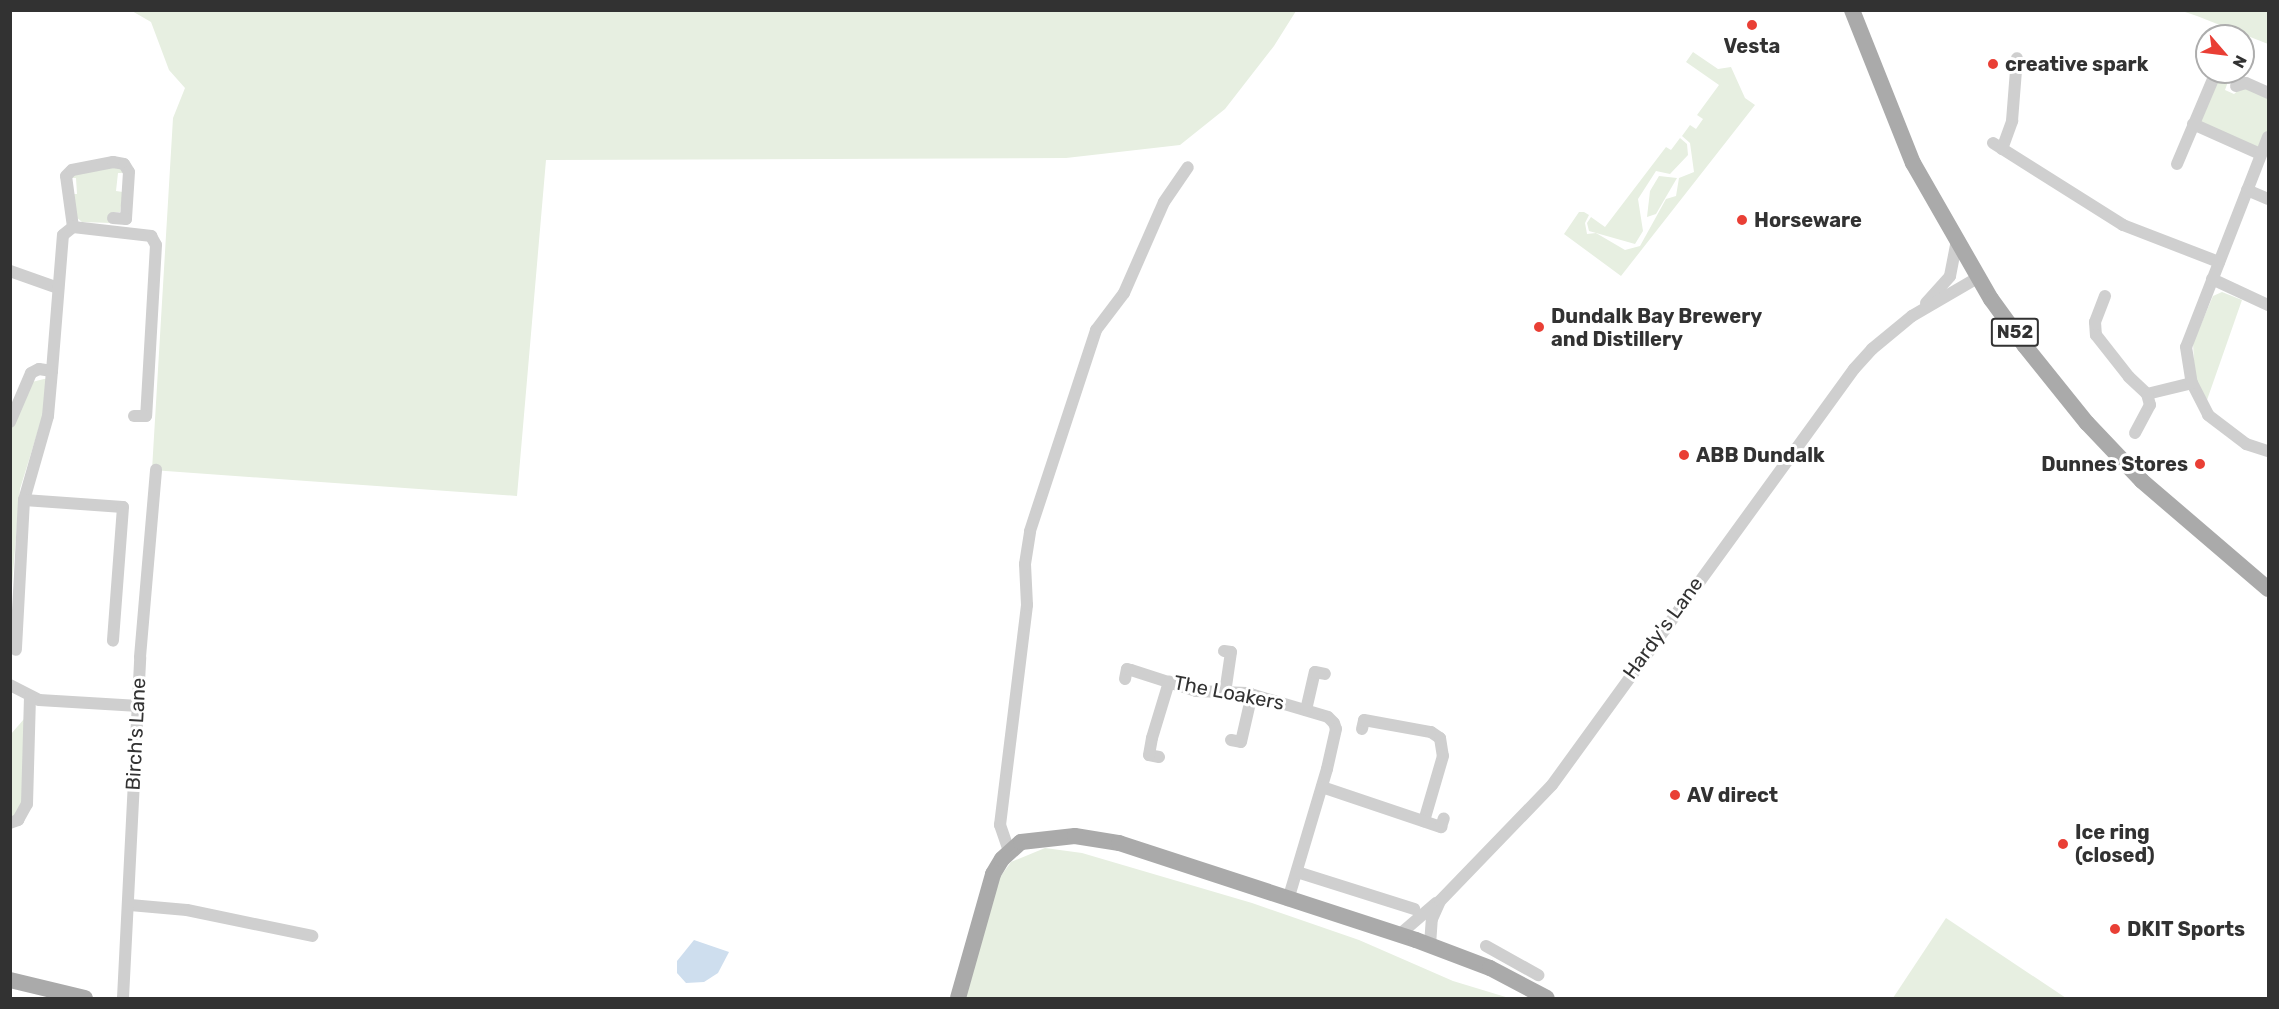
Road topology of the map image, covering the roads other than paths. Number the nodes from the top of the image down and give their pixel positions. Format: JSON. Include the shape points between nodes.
{"nodes":[{"id":1,"x":1852,"y":10,"type":"edge"},
{"id":2,"x":2017,"y":58,"type":"dead end"},
{"id":3,"x":2211,"y":84,"type":"edge"},
{"id":4,"x":2236,"y":86,"type":"dead end"},
{"id":5,"x":2268,"y":93,"type":"edge"},
{"id":6,"x":2193,"y":124,"type":"junction"},
{"id":7,"x":2268,"y":136,"type":"edge"},
{"id":8,"x":2259,"y":154,"type":"junction"},
{"id":9,"x":2177,"y":164,"type":"dead end"},
{"id":10,"x":1188,"y":166,"type":"dead end"},
{"id":11,"x":2247,"y":190,"type":"junction"},
{"id":12,"x":2268,"y":199,"type":"edge"},
{"id":13,"x":113,"y":218,"type":"dead end"},
{"id":14,"x":73,"y":227,"type":"junction"},
{"id":15,"x":1957,"y":240,"type":"junction"},
{"id":16,"x":2219,"y":262,"type":"junction"},
{"id":17,"x":10,"y":271,"type":"edge"},
{"id":18,"x":1979,"y":277,"type":"junction"},
{"id":19,"x":2212,"y":279,"type":"junction"},
{"id":20,"x":58,"y":288,"type":"junction"},
{"id":21,"x":2105,"y":296,"type":"dead end"},
{"id":22,"x":2268,"y":305,"type":"edge"},
{"id":23,"x":1912,"y":316,"type":"junction"},
{"id":24,"x":52,"y":370,"type":"junction"},
{"id":25,"x":2190,"y":378,"type":"junction"},
{"id":26,"x":2147,"y":394,"type":"junction"},
{"id":27,"x":134,"y":416,"type":"dead end"},
{"id":28,"x":10,"y":422,"type":"edge"},
{"id":29,"x":2135,"y":434,"type":"dead end"},
{"id":30,"x":2268,"y":452,"type":"edge"},
{"id":31,"x":156,"y":470,"type":"dead end"},
{"id":32,"x":24,"y":500,"type":"junction"},
{"id":33,"x":2268,"y":589,"type":"edge"},
{"id":34,"x":14,"y":609,"type":"edge"},
{"id":35,"x":113,"y":641,"type":"dead end"},
{"id":36,"x":16,"y":650,"type":"dead end"},
{"id":37,"x":1224,"y":651,"type":"dead end"},
{"id":38,"x":1325,"y":674,"type":"dead end"},
{"id":39,"x":1125,"y":678,"type":"dead end"},
{"id":40,"x":1169,"y":682,"type":"junction"},
{"id":41,"x":10,"y":685,"type":"edge"},
{"id":42,"x":1225,"y":693,"type":"junction"},
{"id":43,"x":1252,"y":694,"type":"junction"},
{"id":44,"x":30,"y":697,"type":"junction"},
{"id":45,"x":139,"y":706,"type":"junction"},
{"id":46,"x":1306,"y":710,"type":"junction"},
{"id":47,"x":1362,"y":729,"type":"dead end"},
{"id":48,"x":1231,"y":740,"type":"dead end"},
{"id":49,"x":1159,"y":757,"type":"dead end"},
{"id":50,"x":1322,"y":787,"type":"junction"},
{"id":51,"x":1444,"y":818,"type":"dead end"},
{"id":52,"x":1424,"y":821,"type":"junction"},
{"id":53,"x":10,"y":824,"type":"edge"},
{"id":54,"x":1009,"y":851,"type":"junction"},
{"id":55,"x":1297,"y":872,"type":"junction"},
{"id":56,"x":1288,"y":900,"type":"junction"},
{"id":57,"x":1440,"y":901,"type":"junction"},
{"id":58,"x":130,"y":905,"type":"junction"},
{"id":59,"x":1414,"y":909,"type":"dead end"},
{"id":60,"x":1399,"y":935,"type":"junction"},
{"id":61,"x":312,"y":936,"type":"dead end"},
{"id":62,"x":1430,"y":945,"type":"junction"},
{"id":63,"x":1486,"y":946,"type":"dead end"},
{"id":64,"x":1508,"y":956,"type":"junction"},
{"id":65,"x":1497,"y":971,"type":"junction"},
{"id":66,"x":1538,"y":975,"type":"dead end"},
{"id":67,"x":10,"y":980,"type":"edge"},
{"id":68,"x":85,"y":999,"type":"edge"},
{"id":69,"x":123,"y":999,"type":"edge"},
{"id":70,"x":958,"y":999,"type":"edge"},
{"id":71,"x":1547,"y":999,"type":"edge"}],
"edges":[{"from":1,"to":15,"type":"main road","number":"N52","via":[[1899,132]]},
{"from":2,"to":16,"type":"street","via":[[2012,121],[1998,146],[2123,225]]},
{"from":3,"to":6,"type":"street"},
{"from":4,"to":5,"type":"street","via":[[2246,83]]},
{"from":6,"to":8,"type":"street"},
{"from":6,"to":9,"type":"street"},
{"from":7,"to":8,"type":"street"},
{"from":8,"to":11,"type":"street"},
{"from":10,"to":54,"type":"street","via":[[1164,202],[1124,293],[1096,330],[1030,531],[1025,564],[1027,604],[1000,825]]},
{"from":11,"to":12,"type":"street"},
{"from":11,"to":16,"type":"street"},
{"from":13,"to":14,"type":"street","via":[[126,219],[129,172],[124,164],[113,162],[72,170],[66,176]]},
{"from":14,"to":20,"type":"street","via":[[63,235]]},
{"from":14,"to":27,"type":"street","via":[[151,236],[156,245],[146,417]]},
{"from":15,"to":18,"type":"main road","number":"N52"},
{"from":15,"to":23,"type":"street","name":"Hardy's Lane","via":[[1950,276]]},
{"from":16,"to":19,"type":"street"},
{"from":17,"to":20,"type":"street"},
{"from":18,"to":23,"type":"street","name":"Hardy's Lane"},
{"from":18,"to":33,"type":"main road","number":"N52","via":[[2025,346],[2117,456],[2188,524]]},
{"from":19,"to":22,"type":"street"},
{"from":19,"to":25,"type":"street","via":[[2186,346]]},
{"from":20,"to":24,"type":"street"},
{"from":21,"to":26,"type":"street","via":[[2095,322],[2096,335]]},
{"from":23,"to":57,"type":"street","name":"Hardy's Lane","via":[[1872,349],[1810,425],[1552,785]]},
{"from":24,"to":28,"type":"street","via":[[32,373]]},
{"from":24,"to":32,"type":"street","via":[[48,416]]},
{"from":25,"to":26,"type":"street"},
{"from":25,"to":30,"type":"street","via":[[2208,415],[2246,444]]},
{"from":26,"to":29,"type":"street","via":[[2150,405]]},
{"from":31,"to":45,"type":"street","name":"Birch's Lane"},
{"from":32,"to":34,"type":"street"},
{"from":32,"to":35,"type":"street","via":[[123,507]]},
{"from":34,"to":36,"type":"street"},
{"from":37,"to":42,"type":"street","via":[[1231,652]]},
{"from":38,"to":46,"type":"street","via":[[1315,672]]},
{"from":39,"to":40,"type":"street","name":"The Loakers","via":[[1127,669]]},
{"from":40,"to":42,"type":"street","name":"The Loakers","via":[[1196,691]]},
{"from":40,"to":49,"type":"street","via":[[1149,755]]},
{"from":41,"to":44,"type":"street"},
{"from":42,"to":43,"type":"street","name":"The Loakers"},
{"from":43,"to":46,"type":"street","name":"The Loakers"},
{"from":43,"to":48,"type":"street","via":[[1241,742]]},
{"from":44,"to":45,"type":"street"},
{"from":44,"to":53,"type":"street","via":[[27,804],[18,820]]},
{"from":45,"to":58,"type":"street","name":"Birch's Lane"},
{"from":46,"to":50,"type":"street","name":"The Loakers","via":[[1328,717],[1336,729]]},
{"from":47,"to":52,"type":"street","via":[[1364,720],[1431,732],[1440,738],[1443,756]]},
{"from":50,"to":52,"type":"street"},
{"from":50,"to":55,"type":"street","name":"The Loakers"},
{"from":51,"to":52,"type":"street","via":[[1441,827]]},
{"from":54,"to":56,"type":"main road","via":[[1035,838],[1096,838]]},
{"from":54,"to":70,"type":"main road","via":[[993,874]]},
{"from":55,"to":56,"type":"street","name":"The Loakers"},
{"from":55,"to":59,"type":"street"},
{"from":56,"to":60,"type":"main road"},
{"from":57,"to":60,"type":"street"},
{"from":57,"to":62,"type":"street","name":"Hardy's Lane","via":[[1432,919]]},
{"from":58,"to":61,"type":"street","via":[[187,909]]},
{"from":58,"to":69,"type":"street","name":"Birch's Lane"},
{"from":60,"to":62,"type":"main road"},
{"from":62,"to":65,"type":"main road"},
{"from":63,"to":64,"type":"street"},
{"from":64,"to":65,"type":"street"},
{"from":64,"to":66,"type":"street"},
{"from":65,"to":71,"type":"main road"},
{"from":67,"to":68,"type":"main road"}]}
